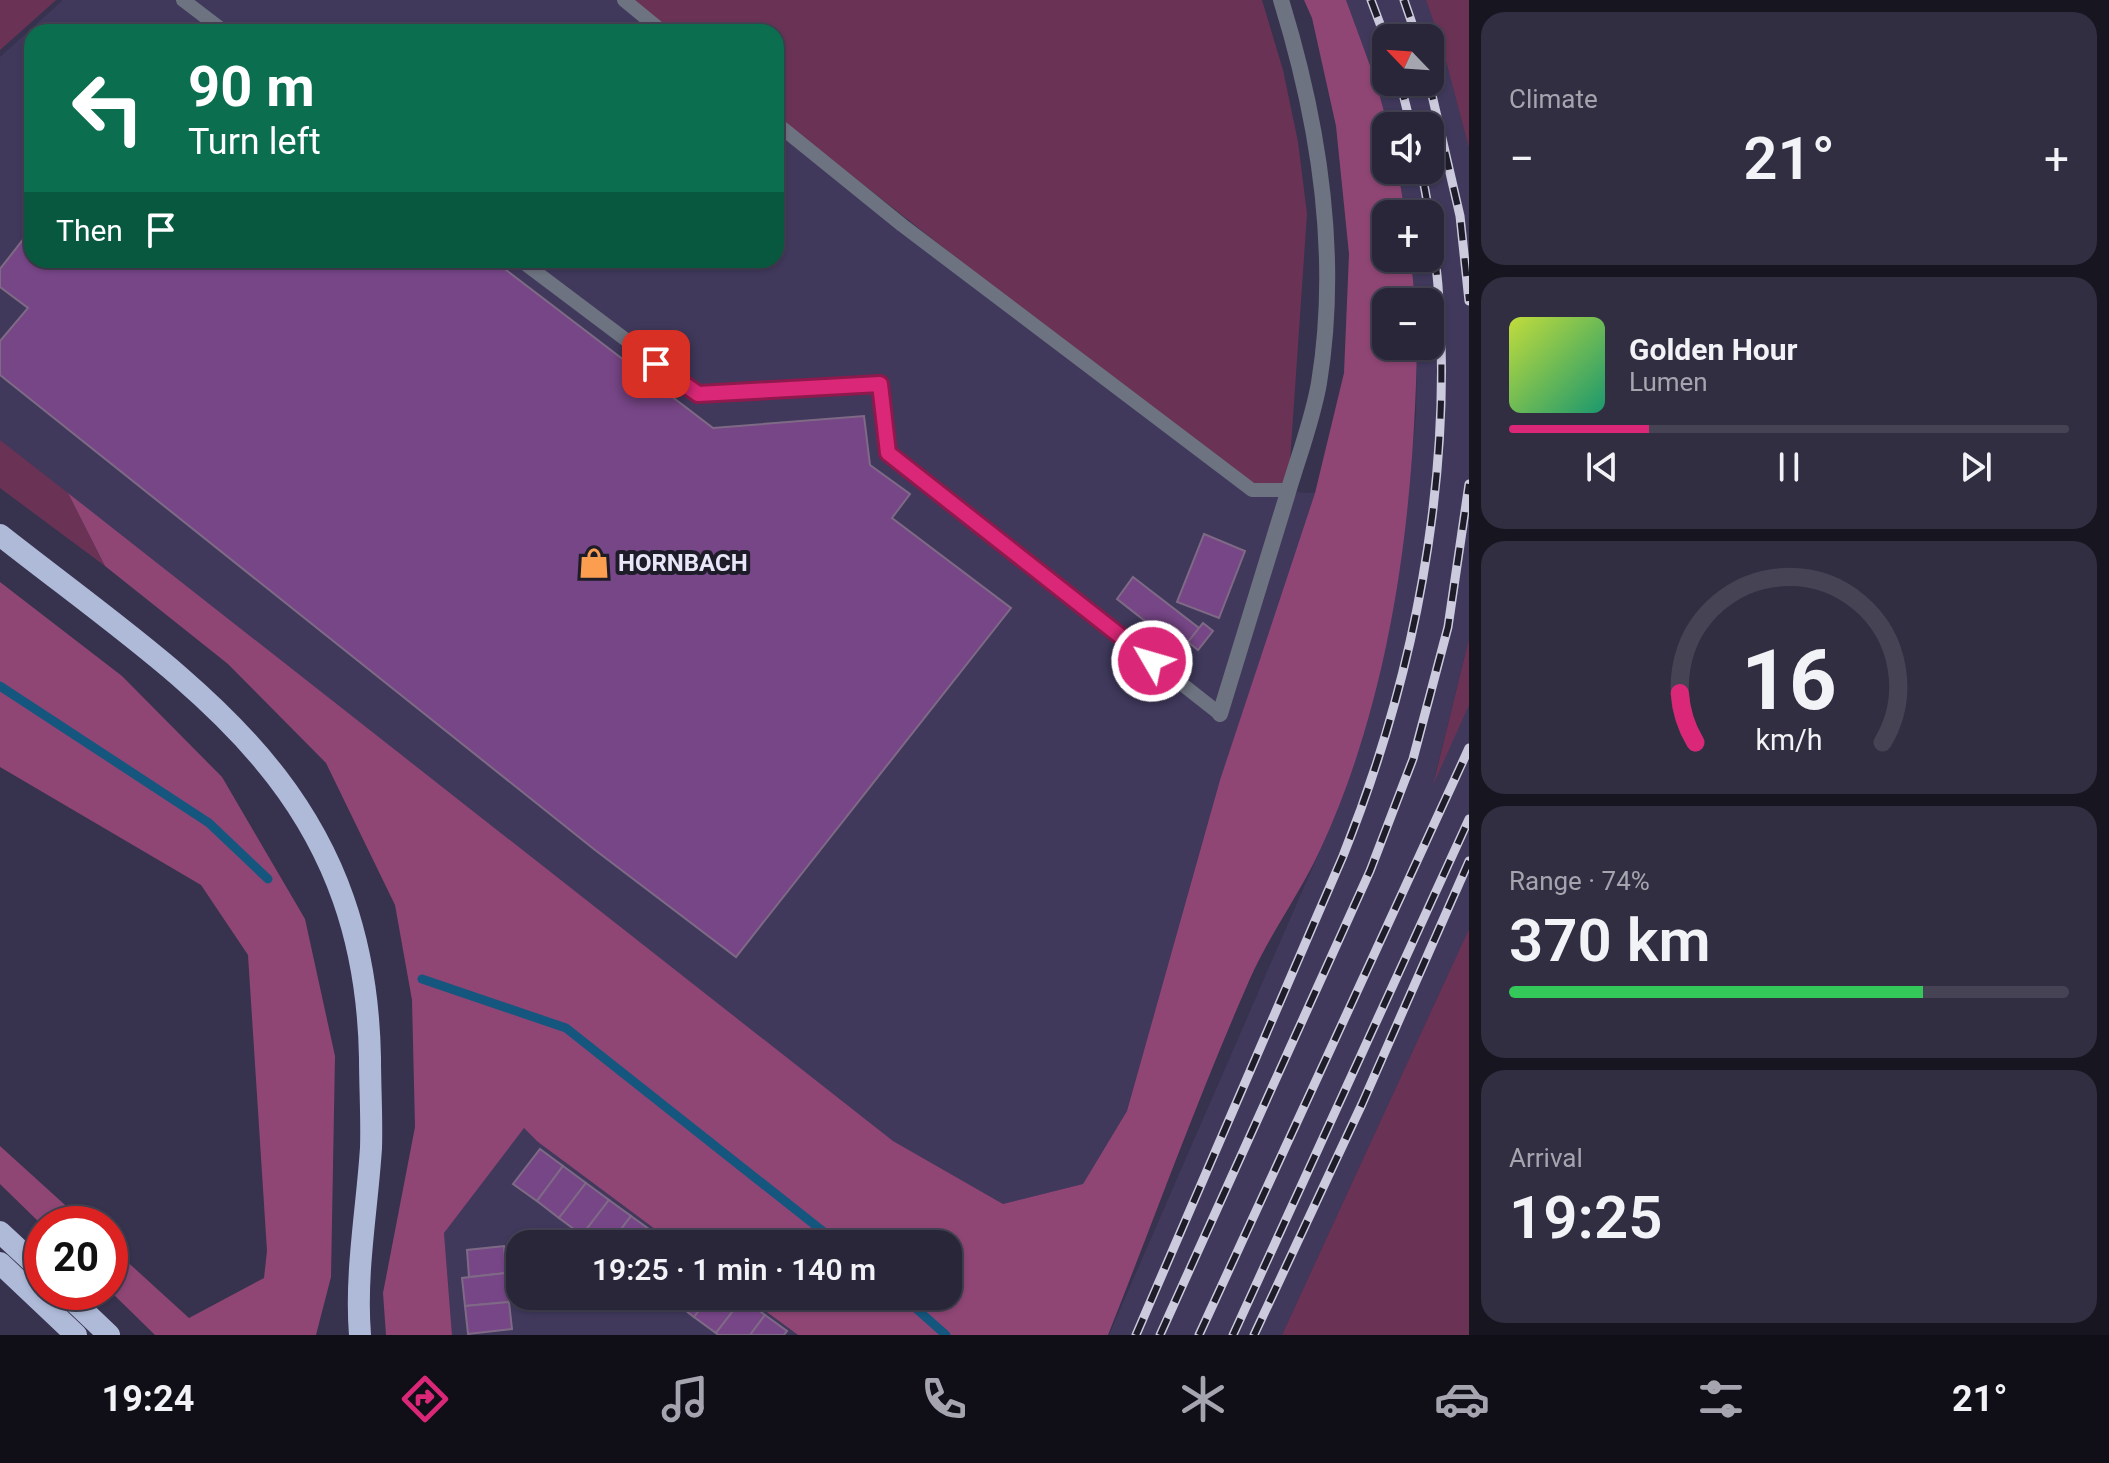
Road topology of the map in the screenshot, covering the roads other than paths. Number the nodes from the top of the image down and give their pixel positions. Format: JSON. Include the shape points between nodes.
{"nodes":[{"id":1,"x":183,"y":0,"type":"edge"},
{"id":2,"x":624,"y":0,"type":"edge"},
{"id":3,"x":1281,"y":0,"type":"edge"},
{"id":4,"x":214,"y":24,"type":"edge"},
{"id":5,"x":653,"y":24,"type":"edge"},
{"id":6,"x":784,"y":129,"type":"edge"},
{"id":7,"x":531,"y":268,"type":"edge"},
{"id":8,"x":1288,"y":490,"type":"junction"},
{"id":9,"x":0,"y":535,"type":"edge"},
{"id":10,"x":1220,"y":714,"type":"joint"},
{"id":11,"x":0,"y":1232,"type":"edge"},
{"id":12,"x":24,"y":1254,"type":"edge"},
{"id":13,"x":0,"y":1263,"type":"edge"},
{"id":14,"x":357,"y":1305,"type":"junction"},
{"id":15,"x":83,"y":1310,"type":"edge"},
{"id":16,"x":76,"y":1335,"type":"edge"},
{"id":17,"x":109,"y":1335,"type":"edge"},
{"id":18,"x":343,"y":1335,"type":"edge"},
{"id":19,"x":360,"y":1335,"type":"edge"}],
"edges":[{"from":1,"to":4,"type":"lane"},
{"from":2,"to":5,"type":"lane"},
{"from":3,"to":8,"type":"street","via":[[1302,67],[1326,213],[1319,383]]},
{"from":6,"to":8,"type":"lane","via":[[1252,490]]},
{"from":7,"to":10,"type":"lane","via":[[698,394],[880,384],[888,453]]},
{"from":8,"to":10,"type":"street"},
{"from":9,"to":14,"type":"highway","via":[[205,696],[289,791],[331,865],[362,969],[370,1053],[371,1145]]},
{"from":11,"to":12,"type":"highway"},
{"from":13,"to":16,"type":"highway"},
{"from":14,"to":18,"type":"highway"},
{"from":14,"to":19,"type":"highway"},
{"from":15,"to":17,"type":"highway"}]}
